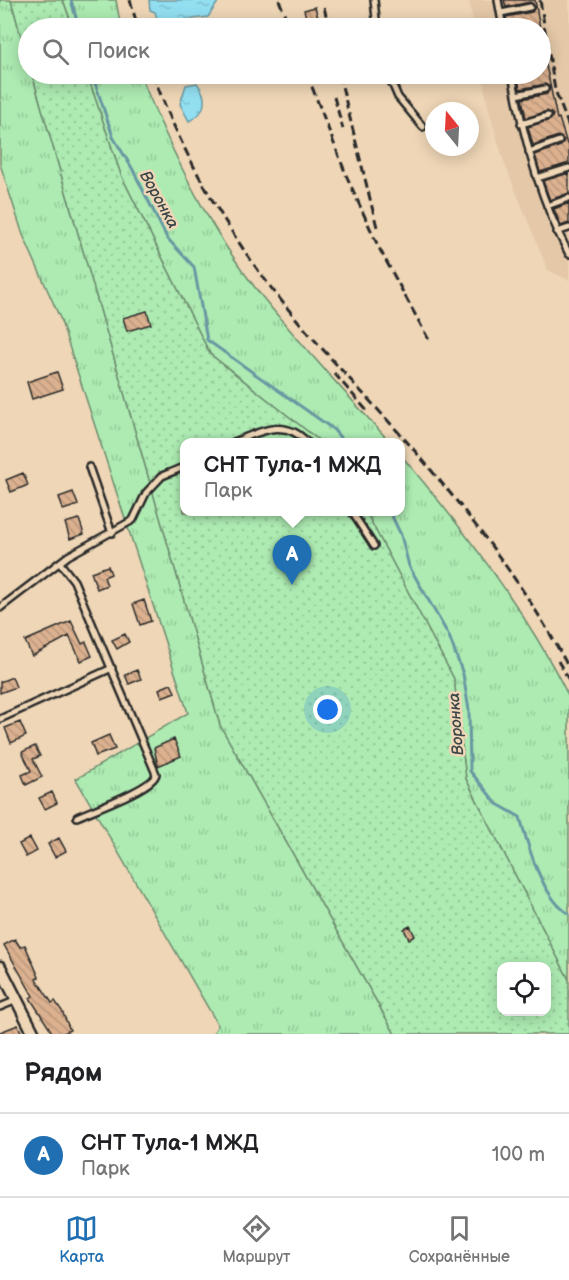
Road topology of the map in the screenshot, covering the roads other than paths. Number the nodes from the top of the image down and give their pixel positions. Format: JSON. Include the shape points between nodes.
{"nodes":[{"id":1,"x":374,"y":0,"type":"edge"},
{"id":2,"x":498,"y":0,"type":"edge"},
{"id":3,"x":530,"y":7,"type":"dead end"},
{"id":4,"x":501,"y":13,"type":"junction"},
{"id":5,"x":376,"y":18,"type":"edge"},
{"id":6,"x":502,"y":18,"type":"edge"},
{"id":7,"x":392,"y":84,"type":"edge"},
{"id":8,"x":514,"y":84,"type":"edge"},
{"id":9,"x":545,"y":89,"type":"dead end"},
{"id":10,"x":516,"y":95,"type":"junction"},
{"id":11,"x":548,"y":116,"type":"dead end"},
{"id":12,"x":521,"y":124,"type":"junction"},
{"id":13,"x":423,"y":127,"type":"dead end"},
{"id":14,"x":559,"y":141,"type":"dead end"},
{"id":15,"x":529,"y":152,"type":"junction"},
{"id":16,"x":569,"y":168,"type":"edge"},
{"id":17,"x":537,"y":178,"type":"junction"},
{"id":18,"x":569,"y":198,"type":"edge"},
{"id":19,"x":547,"y":206,"type":"junction"},
{"id":20,"x":569,"y":228,"type":"edge"},
{"id":21,"x":557,"y":232,"type":"junction"},
{"id":22,"x":569,"y":254,"type":"edge"},
{"id":23,"x":244,"y":438,"type":"edge"},
{"id":24,"x":302,"y":438,"type":"edge"},
{"id":25,"x":89,"y":467,"type":"dead end"},
{"id":26,"x":180,"y":469,"type":"edge"},
{"id":27,"x":355,"y":516,"type":"edge"},
{"id":28,"x":112,"y":533,"type":"junction"},
{"id":29,"x":374,"y":546,"type":"dead end"},
{"id":30,"x":60,"y":563,"type":"junction"},
{"id":31,"x":0,"y":608,"type":"edge"},
{"id":32,"x":112,"y":668,"type":"junction"},
{"id":33,"x":0,"y":719,"type":"edge"},
{"id":34,"x":76,"y":817,"type":"dead end"},
{"id":35,"x":0,"y":967,"type":"edge"},
{"id":36,"x":17,"y":1000,"type":"junction"},
{"id":37,"x":0,"y":1007,"type":"edge"},
{"id":38,"x":34,"y":1034,"type":"edge"}],
"edges":[{"from":1,"to":5,"type":"lane"},
{"from":2,"to":4,"type":"lane"},
{"from":3,"to":4,"type":"lane"},
{"from":4,"to":6,"type":"lane"},
{"from":7,"to":13,"type":"lane"},
{"from":8,"to":10,"type":"lane"},
{"from":9,"to":10,"type":"lane"},
{"from":10,"to":12,"type":"lane"},
{"from":11,"to":12,"type":"lane"},
{"from":12,"to":15,"type":"lane"},
{"from":14,"to":15,"type":"lane"},
{"from":15,"to":17,"type":"lane"},
{"from":16,"to":17,"type":"lane"},
{"from":17,"to":19,"type":"lane"},
{"from":18,"to":19,"type":"lane"},
{"from":19,"to":21,"type":"lane"},
{"from":20,"to":21,"type":"lane"},
{"from":21,"to":22,"type":"lane"},
{"from":23,"to":24,"type":"lane","via":[[282,427]]},
{"from":25,"to":28,"type":"lane"},
{"from":26,"to":28,"type":"lane","via":[[162,476],[146,493],[133,520]]},
{"from":27,"to":29,"type":"lane"},
{"from":28,"to":30,"type":"lane"},
{"from":30,"to":31,"type":"lane"},
{"from":30,"to":32,"type":"lane","via":[[74,581]]},
{"from":32,"to":33,"type":"lane"},
{"from":32,"to":34,"type":"lane","via":[[156,777],[131,793]]},
{"from":35,"to":36,"type":"street"},
{"from":36,"to":37,"type":"lane"},
{"from":36,"to":38,"type":"street"}]}
